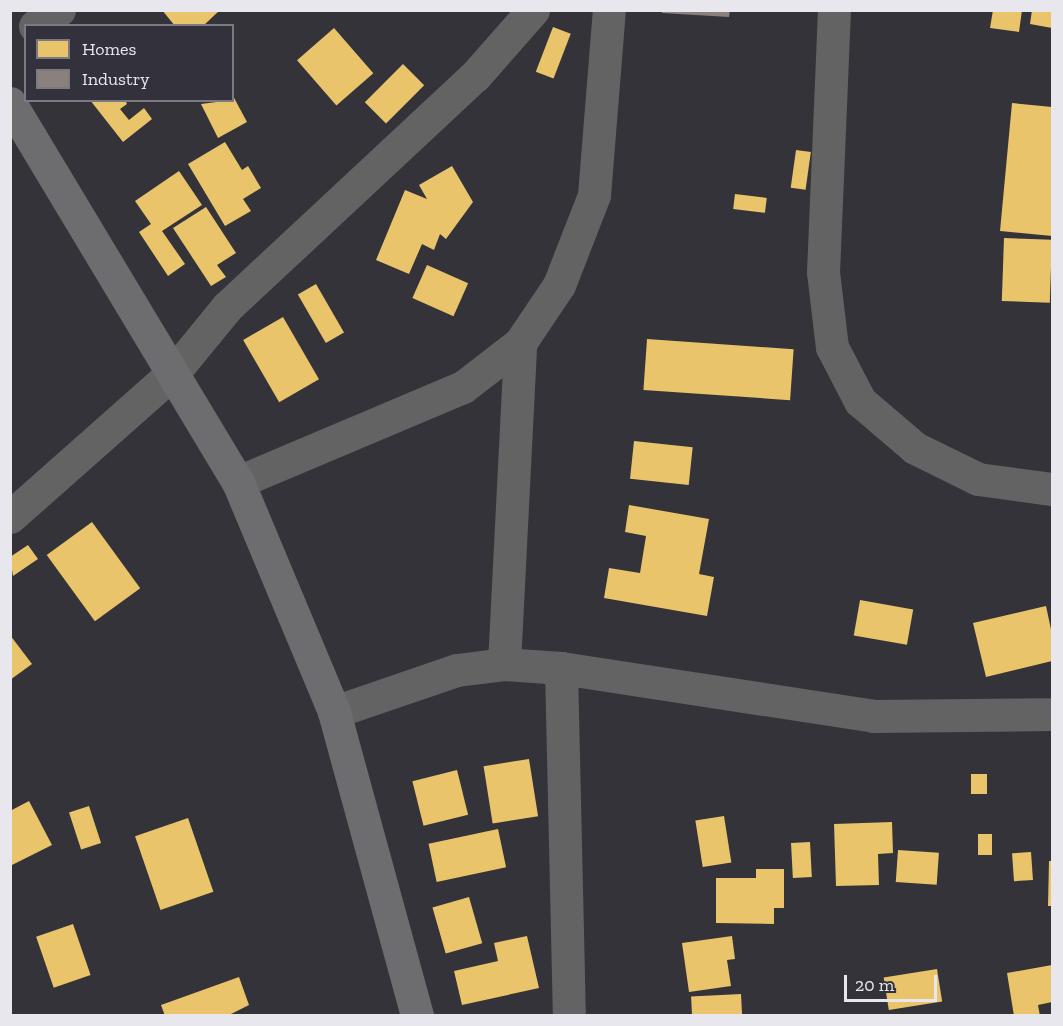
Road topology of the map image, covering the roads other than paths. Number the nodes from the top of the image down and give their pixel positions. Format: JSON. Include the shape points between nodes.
{"nodes":[{"id":1,"x":59,"y":10,"type":"edge"},
{"id":2,"x":533,"y":10,"type":"edge"},
{"id":3,"x":609,"y":10,"type":"edge"},
{"id":4,"x":834,"y":10,"type":"edge"},
{"id":5,"x":38,"y":24,"type":"edge"},
{"id":6,"x":24,"y":32,"type":"edge"},
{"id":7,"x":10,"y":40,"type":"edge"},
{"id":8,"x":10,"y":103,"type":"edge"},
{"id":9,"x":520,"y":343,"type":"junction"},
{"id":10,"x":173,"y":374,"type":"junction"},
{"id":11,"x":238,"y":482,"type":"junction"},
{"id":12,"x":1053,"y":489,"type":"edge"},
{"id":13,"x":10,"y":517,"type":"edge"},
{"id":14,"x":504,"y":664,"type":"junction"},
{"id":15,"x":561,"y":668,"type":"junction"},
{"id":16,"x":334,"y":712,"type":"junction"},
{"id":17,"x":1053,"y":714,"type":"edge"},
{"id":18,"x":417,"y":1016,"type":"edge"},
{"id":19,"x":569,"y":1016,"type":"edge"}],
"edges":[{"from":1,"to":5,"type":"street"},
{"from":2,"to":10,"type":"street","via":[[475,76],[227,307]]},
{"from":3,"to":9,"type":"street","via":[[594,195],[559,285]]},
{"from":4,"to":12,"type":"street","via":[[823,272],[832,347],[861,401],[915,448],[978,479]]},
{"from":6,"to":7,"type":"street"},
{"from":8,"to":10,"type":"street"},
{"from":9,"to":11,"type":"street","via":[[463,387]]},
{"from":9,"to":14,"type":"street"},
{"from":10,"to":11,"type":"street"},
{"from":10,"to":13,"type":"street"},
{"from":11,"to":16,"type":"street"},
{"from":14,"to":15,"type":"street"},
{"from":14,"to":16,"type":"street","via":[[457,670]]},
{"from":15,"to":17,"type":"street","via":[[873,716]]},
{"from":15,"to":19,"type":"street"},
{"from":16,"to":18,"type":"street"}]}
